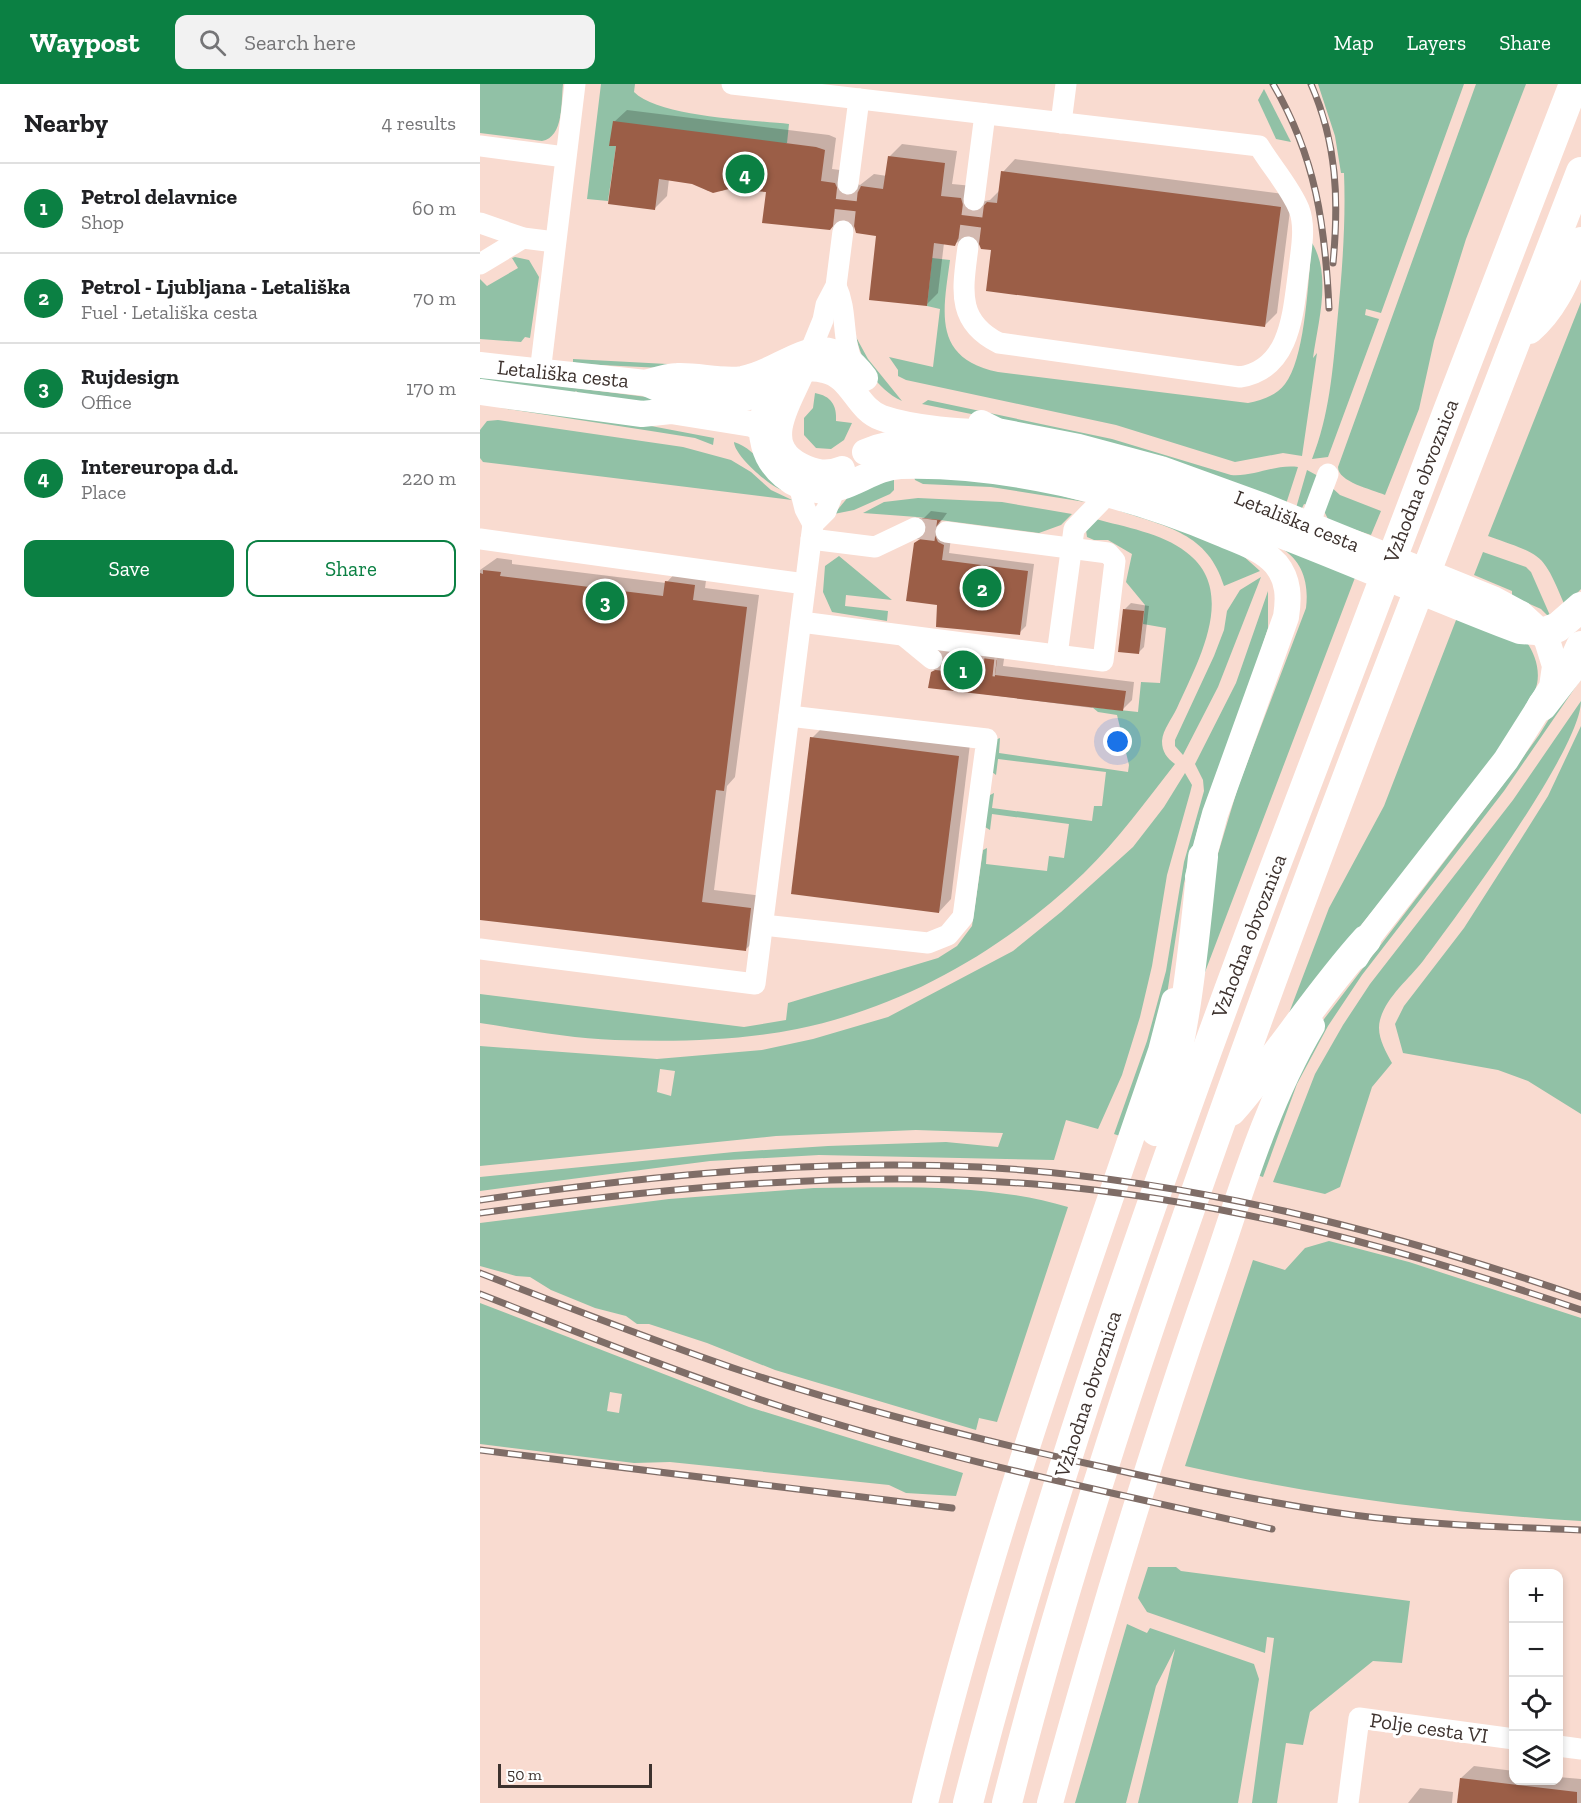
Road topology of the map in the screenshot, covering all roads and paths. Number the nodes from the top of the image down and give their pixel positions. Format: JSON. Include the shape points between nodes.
{"nodes":[{"id":1,"x":574,"y":84,"type":"edge"},
{"id":2,"x":732,"y":84,"type":"edge"},
{"id":3,"x":1066,"y":84,"type":"edge"},
{"id":4,"x":1574,"y":84,"type":"edge"},
{"id":5,"x":859,"y":99,"type":"junction"},
{"id":6,"x":985,"y":114,"type":"junction"},
{"id":7,"x":1061,"y":123,"type":"junction"},
{"id":8,"x":480,"y":146,"type":"edge"},
{"id":9,"x":565,"y":157,"type":"junction"},
{"id":10,"x":1581,"y":172,"type":"edge"},
{"id":11,"x":848,"y":184,"type":"tunnel mouth"},
{"id":12,"x":974,"y":200,"type":"tunnel mouth"},
{"id":13,"x":480,"y":223,"type":"edge"},
{"id":14,"x":843,"y":231,"type":"tunnel mouth"},
{"id":15,"x":523,"y":238,"type":"junction"},
{"id":16,"x":555,"y":242,"type":"junction"},
{"id":17,"x":1581,"y":242,"type":"edge"},
{"id":18,"x":968,"y":247,"type":"tunnel mouth"},
{"id":19,"x":480,"y":264,"type":"edge"},
{"id":20,"x":836,"y":286,"type":"junction"},
{"id":21,"x":1517,"y":338,"type":"junction"},
{"id":22,"x":806,"y":360,"type":"junction"},
{"id":23,"x":853,"y":364,"type":"junction"},
{"id":24,"x":480,"y":365,"type":"edge"},
{"id":25,"x":540,"y":372,"type":"junction"},
{"id":26,"x":646,"y":383,"type":"junction"},
{"id":27,"x":872,"y":390,"type":"junction"},
{"id":28,"x":480,"y":392,"type":"edge"},
{"id":29,"x":771,"y":393,"type":"junction"},
{"id":30,"x":878,"y":417,"type":"junction"},
{"id":31,"x":997,"y":431,"type":"junction"},
{"id":32,"x":769,"y":438,"type":"junction"},
{"id":33,"x":865,"y":452,"type":"junction"},
{"id":34,"x":1329,"y":474,"type":"dead end"},
{"id":35,"x":839,"y":479,"type":"junction"},
{"id":36,"x":799,"y":485,"type":"junction"},
{"id":37,"x":1106,"y":495,"type":"junction"},
{"id":38,"x":1136,"y":504,"type":"junction"},
{"id":39,"x":1221,"y":510,"type":"junction"},
{"id":40,"x":1309,"y":525,"type":"junction"},
{"id":41,"x":915,"y":528,"type":"tunnel mouth"},
{"id":42,"x":812,"y":532,"type":"junction"},
{"id":43,"x":946,"y":532,"type":"tunnel mouth"},
{"id":44,"x":480,"y":539,"type":"edge"},
{"id":45,"x":1334,"y":545,"type":"junction"},
{"id":46,"x":1072,"y":548,"type":"junction"},
{"id":47,"x":805,"y":584,"type":"junction"},
{"id":48,"x":1581,"y":607,"type":"edge"},
{"id":49,"x":801,"y":622,"type":"junction"},
{"id":50,"x":1543,"y":633,"type":"junction"},
{"id":51,"x":904,"y":635,"type":"junction"},
{"id":52,"x":1581,"y":646,"type":"edge"},
{"id":53,"x":1017,"y":650,"type":"junction"},
{"id":54,"x":1057,"y":655,"type":"junction"},
{"id":55,"x":932,"y":659,"type":"tunnel mouth"},
{"id":56,"x":996,"y":666,"type":"tunnel mouth"},
{"id":57,"x":1542,"y":706,"type":"junction"},
{"id":58,"x":789,"y":716,"type":"junction"},
{"id":59,"x":1203,"y":857,"type":"junction"},
{"id":60,"x":763,"y":925,"type":"junction"},
{"id":61,"x":1366,"y":940,"type":"junction"},
{"id":62,"x":480,"y":949,"type":"edge"},
{"id":63,"x":1220,"y":1124,"type":"junction"},
{"id":64,"x":1122,"y":1288,"type":"junction"},
{"id":65,"x":1509,"y":1738,"type":"edge"},
{"id":66,"x":1563,"y":1747,"type":"edge"},
{"id":67,"x":1581,"y":1749,"type":"edge"},
{"id":68,"x":925,"y":1803,"type":"edge"},
{"id":69,"x":968,"y":1803,"type":"edge"},
{"id":70,"x":1007,"y":1803,"type":"edge"},
{"id":71,"x":1050,"y":1803,"type":"edge"},
{"id":72,"x":1348,"y":1803,"type":"edge"}],
"edges":[{"from":1,"to":9,"type":"street"},
{"from":2,"to":5,"type":"street"},
{"from":3,"to":7,"type":"street"},
{"from":4,"to":64,"type":"highway","name":"Vzhodna obvoznica","via":[[1227,990]]},
{"from":5,"to":6,"type":"street"},
{"from":5,"to":11,"type":"street"},
{"from":6,"to":7,"type":"street"},
{"from":6,"to":12,"type":"street"},
{"from":7,"to":18,"type":"street","via":[[1259,146],[1299,210],[1303,235],[1291,324],[1276,357],[1252,375],[1240,377],[999,343],[986,336],[965,307]]},
{"from":8,"to":9,"type":"street"},
{"from":9,"to":16,"type":"street"},
{"from":10,"to":21,"type":"highway","name":"Vzhodna obvoznica"},
{"from":13,"to":15,"type":"street"},
{"from":14,"to":20,"type":"street"},
{"from":15,"to":16,"type":"street"},
{"from":15,"to":19,"type":"street"},
{"from":16,"to":25,"type":"street"},
{"from":17,"to":21,"type":"highway","via":[[1560,291],[1545,312]]},
{"from":20,"to":22,"type":"street"},
{"from":20,"to":23,"type":"street","via":[[844,303],[843,332]]},
{"from":21,"to":63,"type":"highway","name":"Vzhodna obvoznica","via":[[1320,849]]},
{"from":22,"to":23,"type":"main road","via":[[836,354]]},
{"from":22,"to":26,"type":"main road","name":"Letališka cesta","via":[[791,357],[765,372],[742,379],[675,376]]},
{"from":22,"to":29,"type":"main road","name":"Letališka cesta"},
{"from":22,"to":30,"type":"main road","name":"Letališka cesta","via":[[842,377],[863,405]]},
{"from":22,"to":32,"type":"main road"},
{"from":23,"to":27,"type":"main road","name":"Letališka cesta"},
{"from":24,"to":25,"type":"main road","name":"Letališka cesta"},
{"from":25,"to":26,"type":"main road","name":"Letališka cesta"},
{"from":26,"to":29,"type":"main road","name":"Letališka cesta","via":[[673,395],[732,400]]},
{"from":27,"to":30,"type":"main road","name":"Letališka cesta"},
{"from":27,"to":31,"type":"main road","name":"Letališka cesta","via":[[892,406],[977,422]]},
{"from":28,"to":32,"type":"main road","name":"Letališka cesta","via":[[642,414],[671,411]]},
{"from":29,"to":32,"type":"main road"},
{"from":30,"to":31,"type":"main road","name":"Letališka cesta","via":[[975,433]]},
{"from":30,"to":33,"type":"main road","name":"Letališka cesta"},
{"from":31,"to":40,"type":"main road","name":"Letališka cesta","via":[[1129,460],[1219,489]]},
{"from":32,"to":35,"type":"main road","via":[[799,465]]},
{"from":32,"to":36,"type":"main road","via":[[776,467]]},
{"from":33,"to":35,"type":"main road","name":"Letališka cesta"},
{"from":33,"to":39,"type":"main road","name":"Letališka cesta","via":[[907,442],[1004,453],[1128,480]]},
{"from":34,"to":40,"type":"street"},
{"from":35,"to":36,"type":"main road","via":[[815,490]]},
{"from":35,"to":37,"type":"main road","via":[[904,466],[988,472]]},
{"from":35,"to":42,"type":"street","name":"Letališka cesta"},
{"from":36,"to":42,"type":"street"},
{"from":37,"to":38,"type":"main road"},
{"from":37,"to":46,"type":"street","via":[[1074,529]]},
{"from":38,"to":39,"type":"main road"},
{"from":38,"to":59,"type":"main road","via":[[1202,525],[1253,548],[1275,564],[1286,583],[1288,603],[1282,633]]},
{"from":39,"to":45,"type":"main road","name":"Letališka cesta"},
{"from":40,"to":45,"type":"main road","name":"Letališka cesta"},
{"from":41,"to":42,"type":"street","via":[[875,547]]},
{"from":42,"to":47,"type":"street"},
{"from":43,"to":46,"type":"street"},
{"from":44,"to":47,"type":"street"},
{"from":45,"to":50,"type":"main road","name":"Letališka cesta","via":[[1490,608],[1521,614]]},
{"from":46,"to":54,"type":"street"},
{"from":46,"to":54,"type":"street","via":[[1108,553],[1115,561],[1103,661]]},
{"from":47,"to":49,"type":"street"},
{"from":48,"to":50,"type":"highway","via":[[1558,627]]},
{"from":49,"to":51,"type":"street"},
{"from":49,"to":58,"type":"street"},
{"from":50,"to":57,"type":"main road","via":[[1555,672]]},
{"from":51,"to":53,"type":"street"},
{"from":51,"to":55,"type":"street"},
{"from":52,"to":57,"type":"highway","via":[[1570,670]]},
{"from":53,"to":54,"type":"street"},
{"from":53,"to":56,"type":"street"},
{"from":57,"to":61,"type":"main road","via":[[1506,760]]},
{"from":58,"to":60,"type":"street"},
{"from":58,"to":60,"type":"street","via":[[987,739],[963,917],[948,934],[928,943]]},
{"from":59,"to":64,"type":"highway","via":[[1191,971],[1177,1053],[1166,1103],[1128,1214]]},
{"from":59,"to":68,"type":"main road","via":[[1161,1051],[1031,1433]]},
{"from":60,"to":62,"type":"street","via":[[755,984]]},
{"from":61,"to":63,"type":"highway","via":[[1333,976],[1255,1084]]},
{"from":61,"to":71,"type":"main road","via":[[1291,1062],[1261,1134],[1123,1548]]},
{"from":63,"to":70,"type":"highway","name":"Vzhodna obvoznica","via":[[1110,1447]]},
{"from":64,"to":69,"type":"highway","name":"Vzhodna obvoznica","via":[[1036,1558]]},
{"from":65,"to":72,"type":"street","name":"Polje cesta VI","via":[[1359,1718]]},
{"from":66,"to":67,"type":"street"}]}
